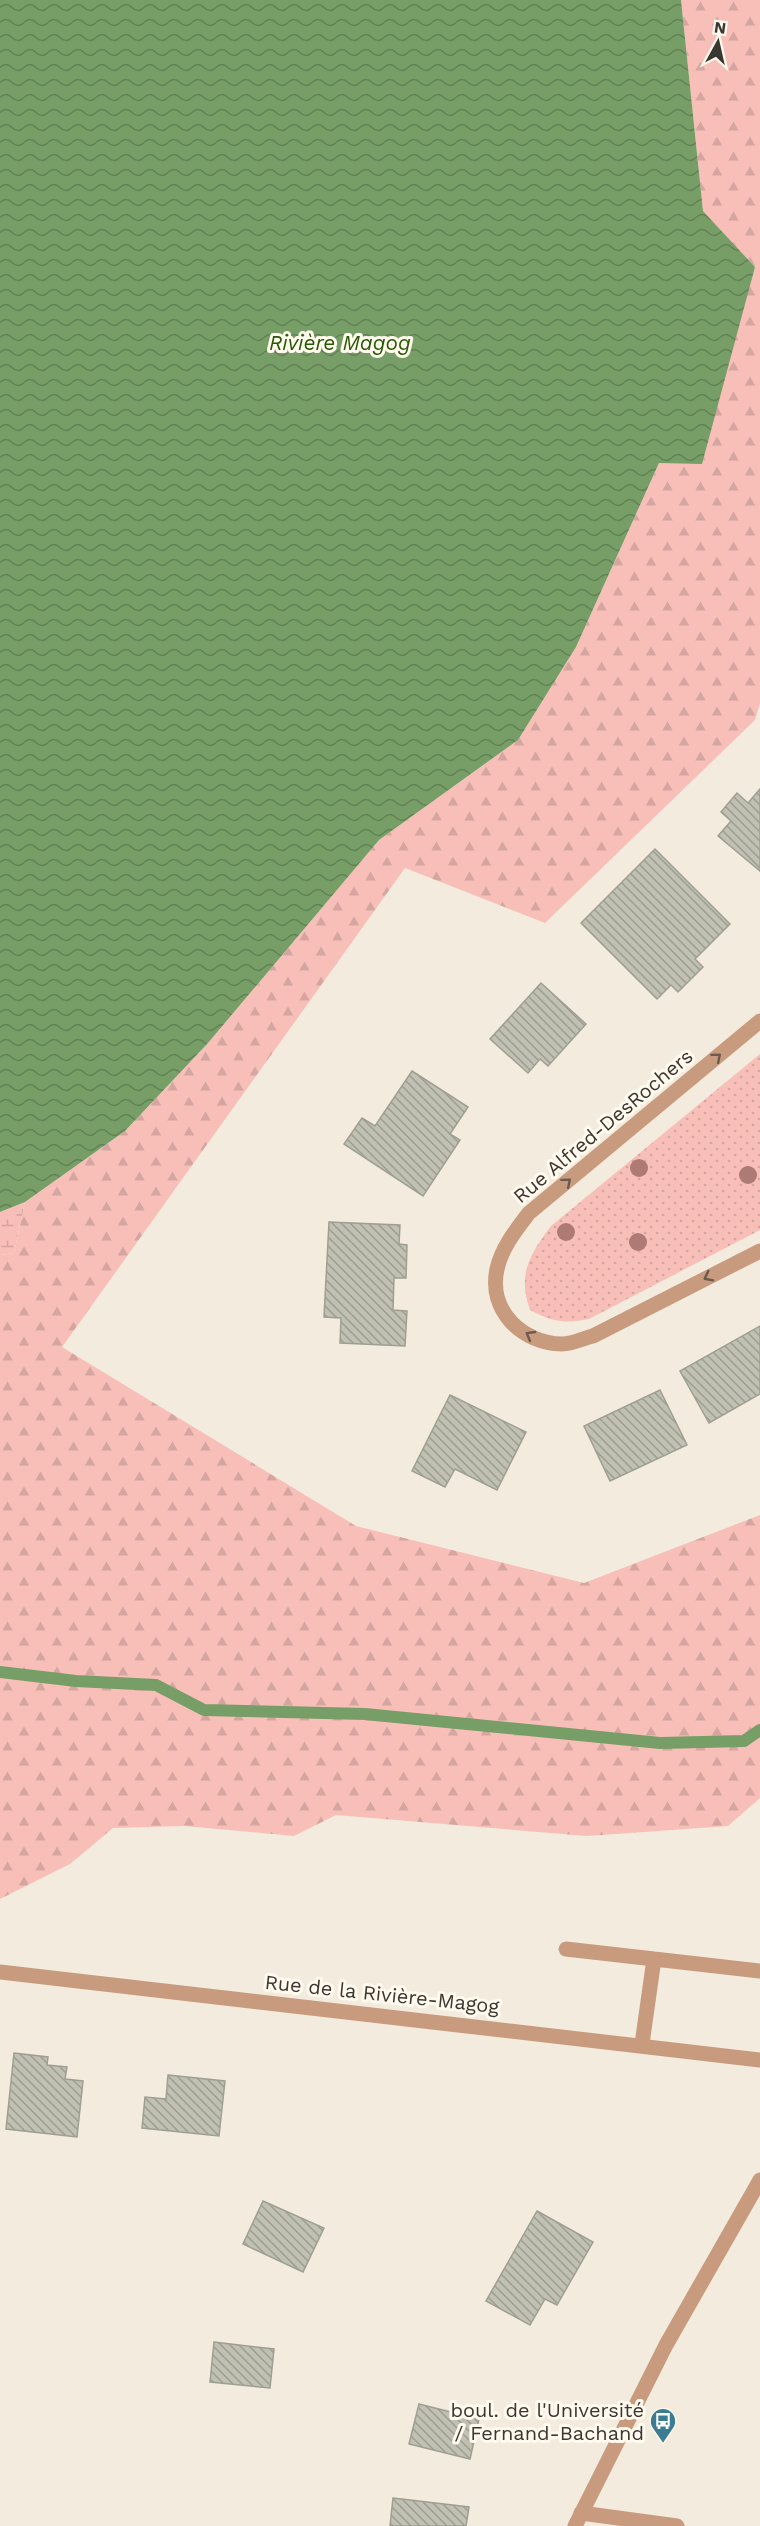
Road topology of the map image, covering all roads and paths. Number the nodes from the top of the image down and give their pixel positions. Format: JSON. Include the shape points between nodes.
{"nodes":[{"id":1,"x":760,"y":1021,"type":"edge"},
{"id":2,"x":760,"y":1251,"type":"edge"},
{"id":3,"x":566,"y":1949,"type":"dead end"},
{"id":4,"x":654,"y":1959,"type":"junction"},
{"id":5,"x":760,"y":1971,"type":"edge"},
{"id":6,"x":0,"y":1972,"type":"edge"},
{"id":7,"x":642,"y":2044,"type":"junction"},
{"id":8,"x":760,"y":2060,"type":"edge"},
{"id":9,"x":760,"y":2180,"type":"edge"},
{"id":10,"x":578,"y":2520,"type":"edge"},
{"id":11,"x":677,"y":2526,"type":"edge"}],
"edges":[{"from":2,"to":1,"type":"street","name":"Rue Alfred-DesRochers","one_way":true,"via":[[594,1336],[564,1344],[537,1340],[517,1328],[503,1314],[497,1295],[497,1269],[510,1237],[529,1213]]},
{"from":3,"to":4,"type":"street"},
{"from":4,"to":5,"type":"street"},
{"from":4,"to":7,"type":"street"},
{"from":6,"to":7,"type":"street","name":"Rue de la Rivière-Magog"},
{"from":7,"to":8,"type":"street","name":"Rue de la Rivière-Magog"},
{"from":9,"to":10,"type":"street","via":[[666,2345]]},
{"from":10,"to":11,"type":"street"}]}
